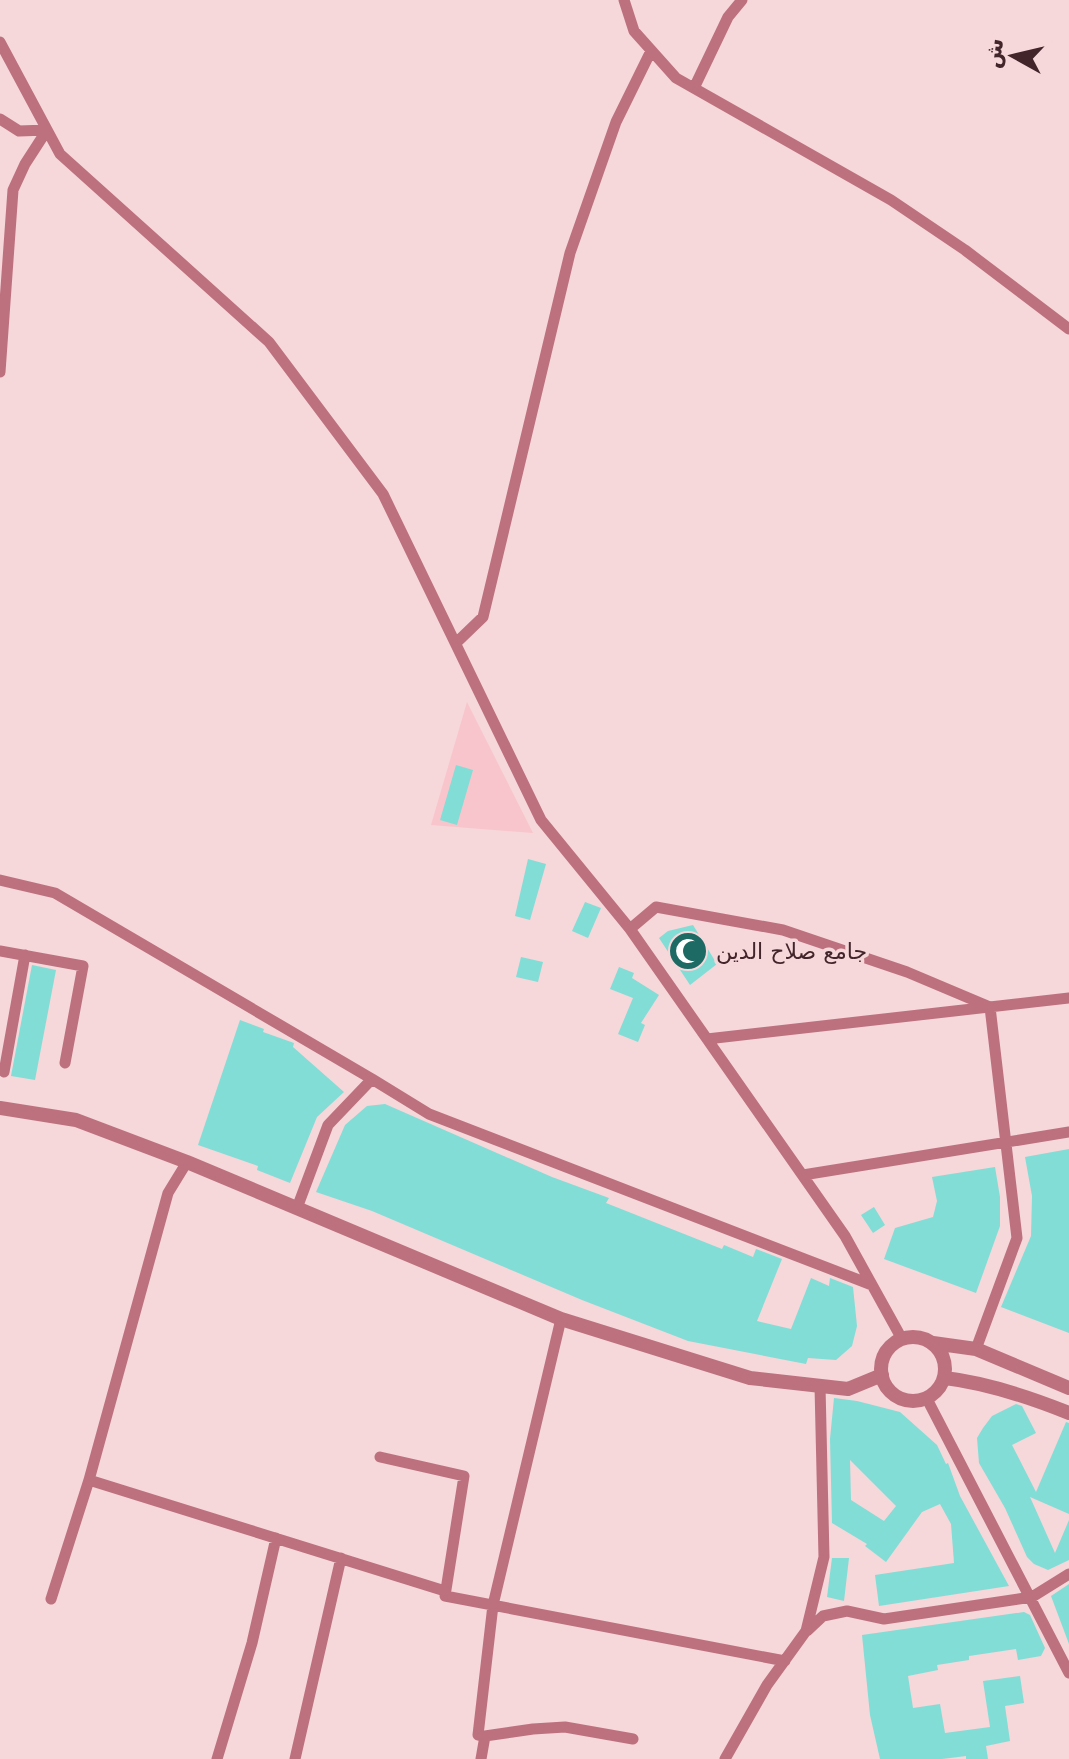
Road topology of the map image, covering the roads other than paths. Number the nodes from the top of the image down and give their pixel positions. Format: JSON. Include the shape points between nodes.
{"nodes":[{"id":1,"x":624,"y":0,"type":"edge"},
{"id":2,"x":742,"y":0,"type":"edge"},
{"id":3,"x":0,"y":42,"type":"edge"},
{"id":4,"x":651,"y":51,"type":"junction"},
{"id":5,"x":694,"y":88,"type":"junction"},
{"id":6,"x":0,"y":119,"type":"edge"},
{"id":7,"x":47,"y":130,"type":"junction"},
{"id":8,"x":1069,"y":329,"type":"edge"},
{"id":9,"x":0,"y":372,"type":"edge"},
{"id":10,"x":456,"y":643,"type":"junction"},
{"id":11,"x":0,"y":880,"type":"edge"},
{"id":12,"x":630,"y":929,"type":"junction"},
{"id":13,"x":0,"y":951,"type":"edge"},
{"id":14,"x":25,"y":955,"type":"junction"},
{"id":15,"x":1069,"y":998,"type":"edge"},
{"id":16,"x":990,"y":1007,"type":"junction"},
{"id":17,"x":5,"y":1035,"type":"edge"},
{"id":18,"x":707,"y":1039,"type":"junction"},
{"id":19,"x":65,"y":1063,"type":"dead end"},
{"id":20,"x":4,"y":1072,"type":"dead end"},
{"id":21,"x":372,"y":1079,"type":"junction"},
{"id":22,"x":0,"y":1108,"type":"edge"},
{"id":23,"x":1069,"y":1132,"type":"edge"},
{"id":24,"x":1006,"y":1143,"type":"junction"},
{"id":25,"x":187,"y":1162,"type":"junction"},
{"id":26,"x":803,"y":1175,"type":"junction"},
{"id":27,"x":297,"y":1208,"type":"junction"},
{"id":28,"x":872,"y":1285,"type":"junction"},
{"id":29,"x":561,"y":1319,"type":"junction"},
{"id":30,"x":902,"y":1339,"type":"junction"},
{"id":31,"x":933,"y":1343,"type":"junction"},
{"id":32,"x":976,"y":1349,"type":"junction"},
{"id":33,"x":882,"y":1375,"type":"junction"},
{"id":34,"x":945,"y":1378,"type":"junction"},
{"id":35,"x":820,"y":1386,"type":"junction"},
{"id":36,"x":1069,"y":1388,"type":"edge"},
{"id":37,"x":927,"y":1399,"type":"junction"},
{"id":38,"x":1069,"y":1413,"type":"edge"},
{"id":39,"x":380,"y":1457,"type":"dead end"},
{"id":40,"x":89,"y":1480,"type":"junction"},
{"id":41,"x":276,"y":1538,"type":"junction"},
{"id":42,"x":341,"y":1558,"type":"junction"},
{"id":43,"x":1069,"y":1574,"type":"edge"},
{"id":44,"x":445,"y":1591,"type":"junction"},
{"id":45,"x":1032,"y":1597,"type":"junction"},
{"id":46,"x":51,"y":1599,"type":"dead end"},
{"id":47,"x":493,"y":1605,"type":"junction"},
{"id":48,"x":806,"y":1631,"type":"junction"},
{"id":49,"x":1064,"y":1654,"type":"edge"},
{"id":50,"x":785,"y":1661,"type":"junction"},
{"id":51,"x":1069,"y":1673,"type":"edge"},
{"id":52,"x":485,"y":1736,"type":"junction"},
{"id":53,"x":633,"y":1739,"type":"dead end"},
{"id":54,"x":217,"y":1759,"type":"edge"},
{"id":55,"x":295,"y":1759,"type":"edge"},
{"id":56,"x":481,"y":1759,"type":"edge"},
{"id":57,"x":725,"y":1759,"type":"edge"}],
"edges":[{"from":1,"to":4,"type":"street","via":[[634,31]]},
{"from":2,"to":5,"type":"street","via":[[728,17]]},
{"from":3,"to":7,"type":"street"},
{"from":4,"to":5,"type":"street","via":[[676,78]]},
{"from":4,"to":10,"type":"street","via":[[616,122],[570,253],[483,617]]},
{"from":5,"to":8,"type":"street","via":[[891,200]]},
{"from":6,"to":7,"type":"street","via":[[19,131]]},
{"from":7,"to":9,"type":"street","via":[[13,190]]},
{"from":7,"to":10,"type":"street","via":[[60,154],[269,342],[383,494]]},
{"from":10,"to":12,"type":"street","via":[[541,820]]},
{"from":11,"to":21,"type":"street","via":[[55,893]]},
{"from":12,"to":16,"type":"street","via":[[656,907],[783,930]]},
{"from":12,"to":18,"type":"street"},
{"from":13,"to":14,"type":"street"},
{"from":14,"to":17,"type":"street"},
{"from":14,"to":19,"type":"street","via":[[83,966]]},
{"from":15,"to":16,"type":"street"},
{"from":16,"to":18,"type":"street"},
{"from":16,"to":24,"type":"street"},
{"from":17,"to":20,"type":"street"},
{"from":18,"to":26,"type":"street"},
{"from":21,"to":27,"type":"street","via":[[328,1125]]},
{"from":21,"to":28,"type":"street","via":[[429,1114]]},
{"from":22,"to":25,"type":"street","via":[[76,1120]]},
{"from":23,"to":24,"type":"street"},
{"from":24,"to":26,"type":"street"},
{"from":24,"to":32,"type":"street","via":[[1017,1238]]},
{"from":25,"to":27,"type":"street"},
{"from":25,"to":40,"type":"street","via":[[168,1193]]},
{"from":26,"to":28,"type":"street"},
{"from":27,"to":29,"type":"street"},
{"from":28,"to":30,"type":"street"},
{"from":29,"to":35,"type":"street","via":[[750,1378]]},
{"from":29,"to":47,"type":"street"},
{"from":30,"to":31,"type":"street"},
{"from":30,"to":33,"type":"street","via":[[885,1353]]},
{"from":31,"to":32,"type":"street"},
{"from":31,"to":34,"type":"street","via":[[946,1365]]},
{"from":32,"to":36,"type":"street"},
{"from":33,"to":35,"type":"street","via":[[848,1389]]},
{"from":33,"to":37,"type":"street","via":[[899,1398]]},
{"from":34,"to":37,"type":"street"},
{"from":34,"to":38,"type":"street","via":[[1015,1393]]},
{"from":35,"to":48,"type":"street","via":[[824,1557]]},
{"from":37,"to":45,"type":"street"},
{"from":39,"to":44,"type":"street","via":[[464,1476]]},
{"from":40,"to":41,"type":"street"},
{"from":40,"to":46,"type":"street"},
{"from":41,"to":42,"type":"street"},
{"from":41,"to":54,"type":"street"},
{"from":42,"to":44,"type":"street"},
{"from":42,"to":55,"type":"street"},
{"from":43,"to":45,"type":"street"},
{"from":44,"to":47,"type":"street","via":[[445,1596]]},
{"from":45,"to":48,"type":"street","via":[[884,1619],[847,1611],[823,1616]]},
{"from":45,"to":49,"type":"street"},
{"from":47,"to":50,"type":"street"},
{"from":47,"to":52,"type":"street","via":[[478,1735]]},
{"from":48,"to":50,"type":"street"},
{"from":49,"to":51,"type":"street"},
{"from":50,"to":57,"type":"street"},
{"from":52,"to":53,"type":"street","via":[[565,1727]]},
{"from":52,"to":56,"type":"street"}]}
